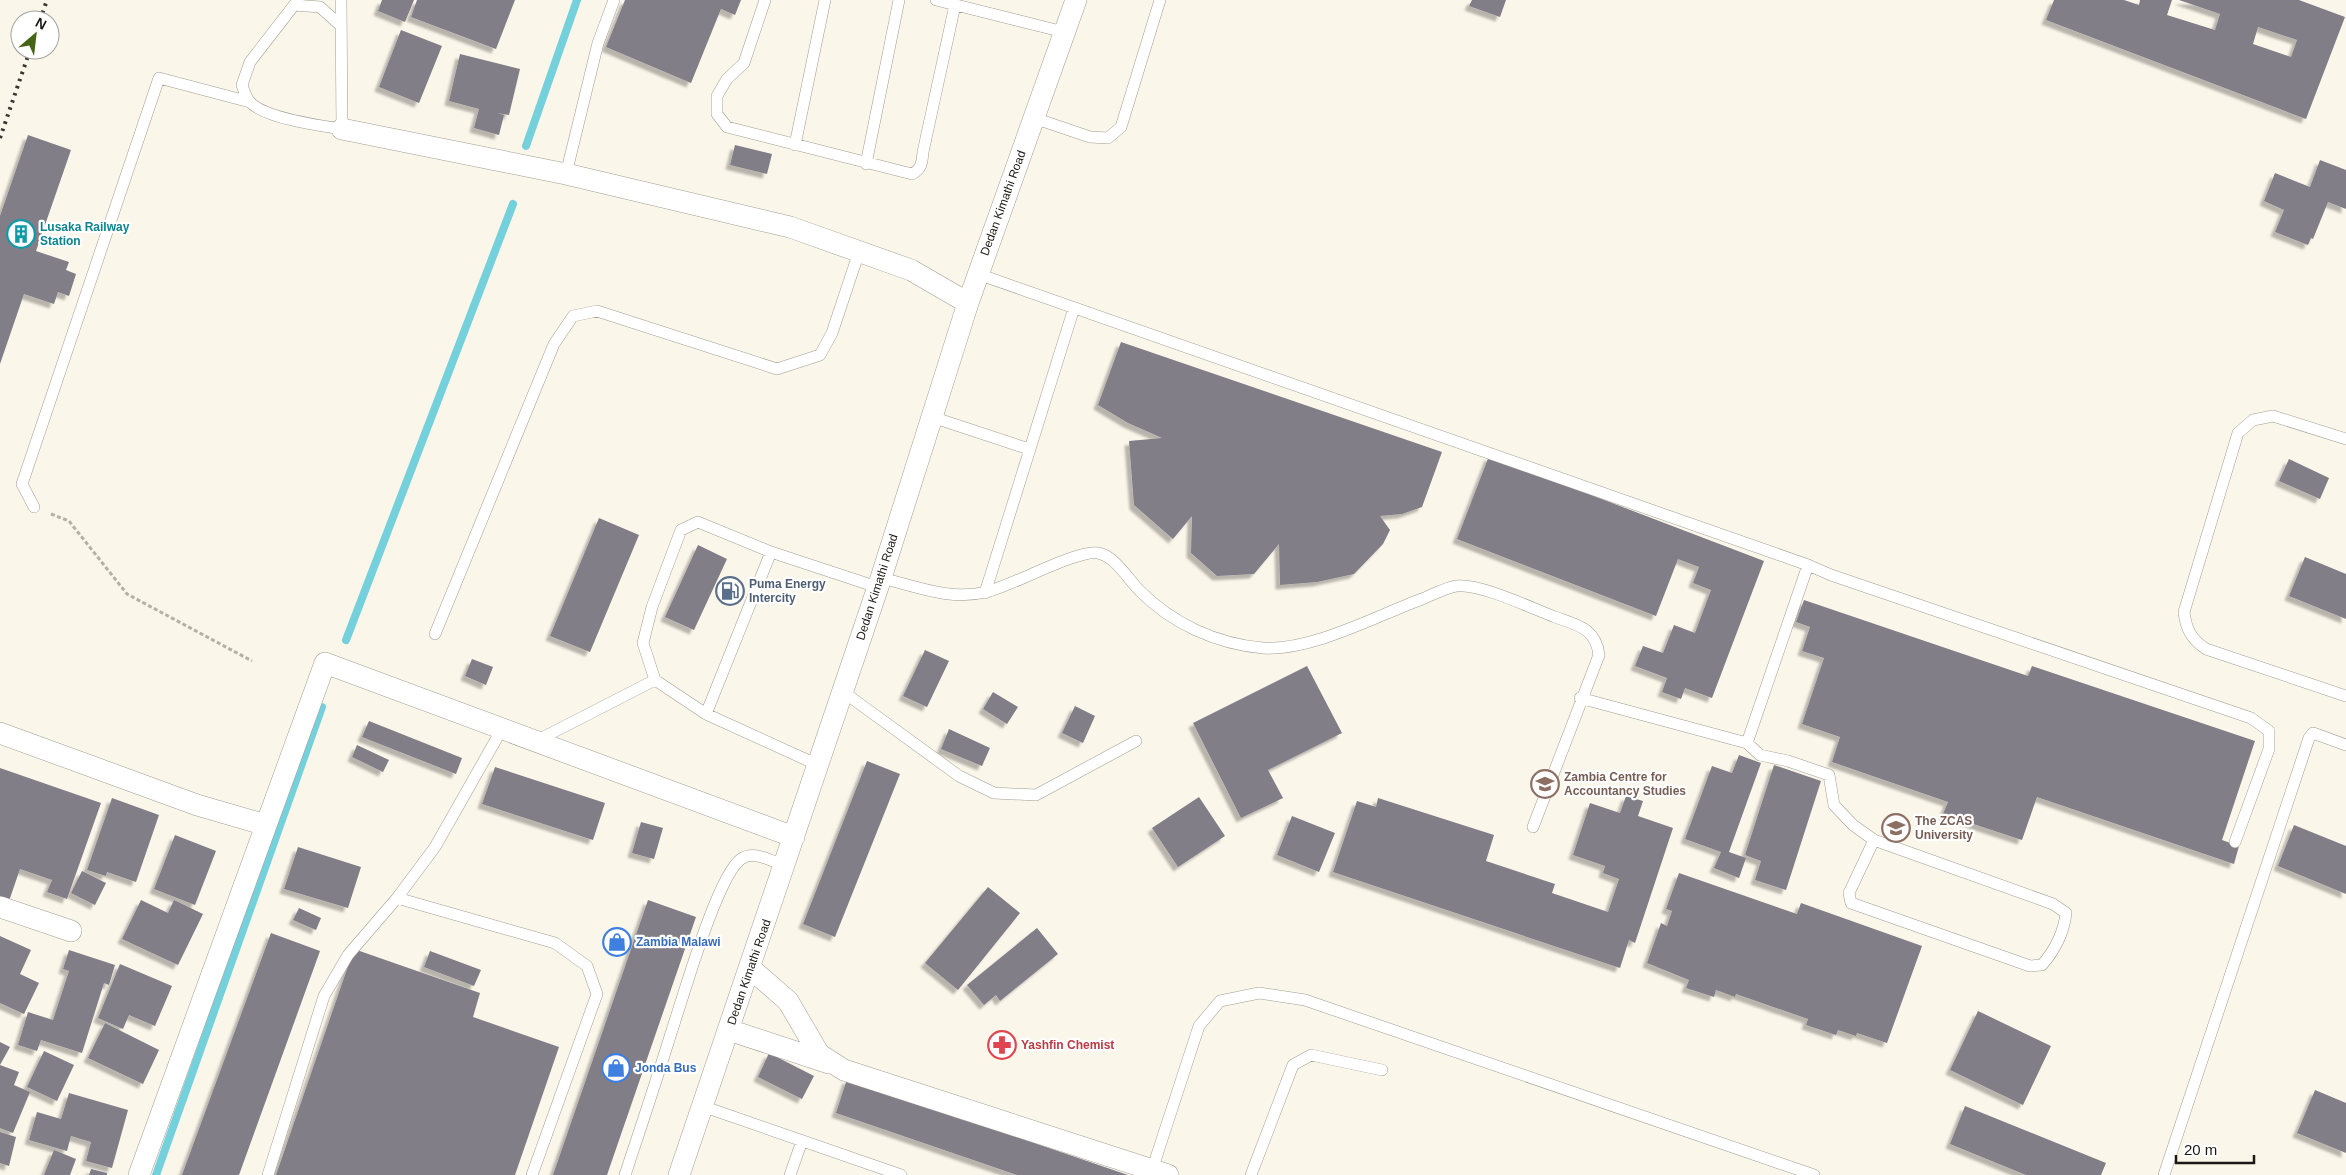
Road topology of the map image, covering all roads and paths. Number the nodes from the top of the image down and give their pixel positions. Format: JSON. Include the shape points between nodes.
{"nodes":[{"id":1,"x":341,"y":0,"type":"edge"},
{"id":2,"x":614,"y":0,"type":"edge"},
{"id":3,"x":765,"y":0,"type":"edge"},
{"id":4,"x":825,"y":0,"type":"edge"},
{"id":5,"x":899,"y":0,"type":"edge"},
{"id":6,"x":936,"y":0,"type":"edge"},
{"id":7,"x":1076,"y":0,"type":"edge"},
{"id":8,"x":1160,"y":0,"type":"edge"},
{"id":9,"x":296,"y":2,"type":"edge"},
{"id":10,"x":955,"y":5,"type":"junction"},
{"id":11,"x":341,"y":26,"type":"junction"},
{"id":12,"x":1064,"y":32,"type":"junction"},
{"id":13,"x":250,"y":102,"type":"junction"},
{"id":14,"x":1034,"y":118,"type":"junction"},
{"id":15,"x":342,"y":129,"type":"junction"},
{"id":16,"x":795,"y":145,"type":"junction"},
{"id":17,"x":866,"y":164,"type":"junction"},
{"id":18,"x":566,"y":174,"type":"junction"},
{"id":19,"x":859,"y":252,"type":"junction"},
{"id":20,"x":978,"y":274,"type":"junction"},
{"id":21,"x":968,"y":303,"type":"junction"},
{"id":22,"x":1074,"y":308,"type":"junction"},
{"id":23,"x":932,"y":416,"type":"junction"},
{"id":24,"x":2346,"y":439,"type":"edge"},
{"id":25,"x":1028,"y":449,"type":"junction"},
{"id":26,"x":34,"y":508,"type":"joint"},
{"id":27,"x":771,"y":552,"type":"junction"},
{"id":28,"x":1808,"y":565,"type":"junction"},
{"id":29,"x":879,"y":582,"type":"junction"},
{"id":30,"x":985,"y":592,"type":"junction"},
{"id":31,"x":435,"y":634,"type":"dead end"},
{"id":32,"x":252,"y":661,"type":"dead end"},
{"id":33,"x":655,"y":680,"type":"junction"},
{"id":34,"x":842,"y":691,"type":"junction"},
{"id":35,"x":2346,"y":696,"type":"edge"},
{"id":36,"x":1580,"y":698,"type":"junction"},
{"id":37,"x":706,"y":714,"type":"junction"},
{"id":38,"x":502,"y":729,"type":"junction"},
{"id":39,"x":0,"y":733,"type":"edge"},
{"id":40,"x":536,"y":741,"type":"junction"},
{"id":41,"x":1136,"y":741,"type":"dead end"},
{"id":42,"x":1747,"y":743,"type":"junction"},
{"id":43,"x":2346,"y":745,"type":"edge"},
{"id":44,"x":818,"y":765,"type":"junction"},
{"id":45,"x":266,"y":825,"type":"junction"},
{"id":46,"x":1533,"y":827,"type":"dead end"},
{"id":47,"x":794,"y":837,"type":"junction"},
{"id":48,"x":1874,"y":840,"type":"junction"},
{"id":49,"x":2235,"y":842,"type":"dead end"},
{"id":50,"x":784,"y":866,"type":"junction"},
{"id":51,"x":397,"y":898,"type":"junction"},
{"id":52,"x":0,"y":907,"type":"edge"},
{"id":53,"x":71,"y":931,"type":"dead end"},
{"id":54,"x":750,"y":968,"type":"junction"},
{"id":55,"x":729,"y":1030,"type":"junction"},
{"id":56,"x":829,"y":1063,"type":"junction"},
{"id":57,"x":1382,"y":1070,"type":"dead end"},
{"id":58,"x":702,"y":1106,"type":"junction"},
{"id":59,"x":802,"y":1141,"type":"junction"},
{"id":60,"x":1160,"y":1173,"type":"edge"},
{"id":61,"x":139,"y":1175,"type":"edge"},
{"id":62,"x":268,"y":1175,"type":"edge"},
{"id":63,"x":532,"y":1175,"type":"edge"},
{"id":64,"x":626,"y":1175,"type":"edge"},
{"id":65,"x":678,"y":1175,"type":"edge"},
{"id":66,"x":790,"y":1175,"type":"edge"},
{"id":67,"x":901,"y":1175,"type":"edge"},
{"id":68,"x":1251,"y":1175,"type":"edge"},
{"id":69,"x":1814,"y":1175,"type":"edge"},
{"id":70,"x":2164,"y":1175,"type":"edge"}],
"edges":[{"from":1,"to":11,"type":"lane"},
{"from":2,"to":18,"type":"lane","via":[[598,42]]},
{"from":3,"to":16,"type":"lane","via":[[744,63],[727,79],[716,96],[717,114],[727,127]]},
{"from":4,"to":16,"type":"lane"},
{"from":5,"to":17,"type":"lane"},
{"from":6,"to":10,"type":"lane"},
{"from":7,"to":12,"type":"street","name":"Dedan Kimathi Road"},
{"from":8,"to":14,"type":"lane","via":[[1121,127],[1108,138],[1090,137]]},
{"from":9,"to":11,"type":"lane","via":[[320,7]]},
{"from":9,"to":13,"type":"lane","via":[[250,62],[242,85]]},
{"from":10,"to":12,"type":"lane"},
{"from":10,"to":17,"type":"lane","via":[[918,171],[912,174]]},
{"from":11,"to":15,"type":"lane"},
{"from":12,"to":14,"type":"street","name":"Dedan Kimathi Road"},
{"from":13,"to":15,"type":"lane","via":[[294,121]]},
{"from":13,"to":26,"type":"lane","via":[[159,78],[22,484]]},
{"from":14,"to":20,"type":"street","name":"Dedan Kimathi Road"},
{"from":15,"to":18,"type":"street"},
{"from":16,"to":17,"type":"lane"},
{"from":18,"to":19,"type":"street","via":[[790,227]]},
{"from":19,"to":21,"type":"street","via":[[911,270]]},
{"from":19,"to":31,"type":"lane","via":[[832,333],[820,355],[777,369],[597,311],[573,316],[554,344]]},
{"from":20,"to":21,"type":"street","name":"Dedan Kimathi Road"},
{"from":20,"to":22,"type":"lane"},
{"from":21,"to":23,"type":"street","name":"Dedan Kimathi Road"},
{"from":22,"to":25,"type":"lane"},
{"from":22,"to":28,"type":"lane"},
{"from":23,"to":25,"type":"lane"},
{"from":23,"to":29,"type":"street","name":"Dedan Kimathi Road"},
{"from":24,"to":35,"type":"lane","via":[[2273,416],[2253,420],[2238,433],[2184,612],[2189,633],[2206,649]]},
{"from":25,"to":30,"type":"lane"},
{"from":26,"to":32,"type":"path","via":[[69,521],[127,594]]},
{"from":27,"to":29,"type":"lane"},
{"from":27,"to":33,"type":"lane","via":[[698,522],[681,530],[652,608],[644,643]]},
{"from":27,"to":37,"type":"lane"},
{"from":28,"to":42,"type":"lane"},
{"from":28,"to":49,"type":"lane","via":[[2251,718],[2270,731],[2269,748]]},
{"from":29,"to":30,"type":"lane","via":[[960,596]]},
{"from":29,"to":34,"type":"street","name":"Dedan Kimathi Road"},
{"from":30,"to":36,"type":"lane","via":[[1013,584],[1080,554],[1098,553],[1111,559],[1140,591],[1190,629],[1263,648],[1285,647],[1330,636],[1456,586],[1481,590],[1584,628],[1597,642],[1598,655]]},
{"from":33,"to":37,"type":"lane"},
{"from":33,"to":40,"type":"lane"},
{"from":34,"to":41,"type":"lane","via":[[959,776],[994,793],[1036,795]]},
{"from":34,"to":44,"type":"street","name":"Dedan Kimathi Road"},
{"from":36,"to":42,"type":"lane"},
{"from":36,"to":46,"type":"lane"},
{"from":37,"to":44,"type":"lane"},
{"from":38,"to":40,"type":"street"},
{"from":38,"to":45,"type":"street","via":[[325,663]]},
{"from":38,"to":51,"type":"lane","via":[[435,847]]},
{"from":39,"to":45,"type":"street","via":[[196,805]]},
{"from":40,"to":47,"type":"street"},
{"from":42,"to":48,"type":"lane","via":[[1760,755],[1829,775],[1834,805],[1853,825]]},
{"from":43,"to":70,"type":"lane","via":[[2313,733],[2309,738]]},
{"from":44,"to":47,"type":"street","name":"Dedan Kimathi Road"},
{"from":45,"to":61,"type":"street"},
{"from":47,"to":50,"type":"street","name":"Dedan Kimathi Road"},
{"from":48,"to":48,"type":"lane","via":[[2053,904],[2066,913],[2052,953],[2042,965],[2030,966],[1852,903],[1849,893]]},
{"from":50,"to":54,"type":"street","name":"Dedan Kimathi Road"},
{"from":50,"to":64,"type":"lane","via":[[757,855],[743,858],[735,865],[720,892],[701,940]]},
{"from":51,"to":62,"type":"lane","via":[[348,954],[324,996]]},
{"from":51,"to":63,"type":"lane","via":[[555,943],[587,966],[597,994]]},
{"from":52,"to":53,"type":"street"},
{"from":54,"to":55,"type":"street","name":"Dedan Kimathi Road"},
{"from":54,"to":56,"type":"street","via":[[788,1001],[819,1054]]},
{"from":55,"to":56,"type":"street"},
{"from":55,"to":58,"type":"street","name":"Dedan Kimathi Road"},
{"from":56,"to":60,"type":"street"},
{"from":57,"to":68,"type":"lane","via":[[1311,1055],[1293,1065]]},
{"from":58,"to":59,"type":"lane"},
{"from":58,"to":65,"type":"street","name":"Dedan Kimathi Road"},
{"from":59,"to":66,"type":"lane"},
{"from":59,"to":67,"type":"lane"},
{"from":60,"to":69,"type":"lane","via":[[1198,1026],[1220,1001],[1258,992],[1305,1000]]}]}
